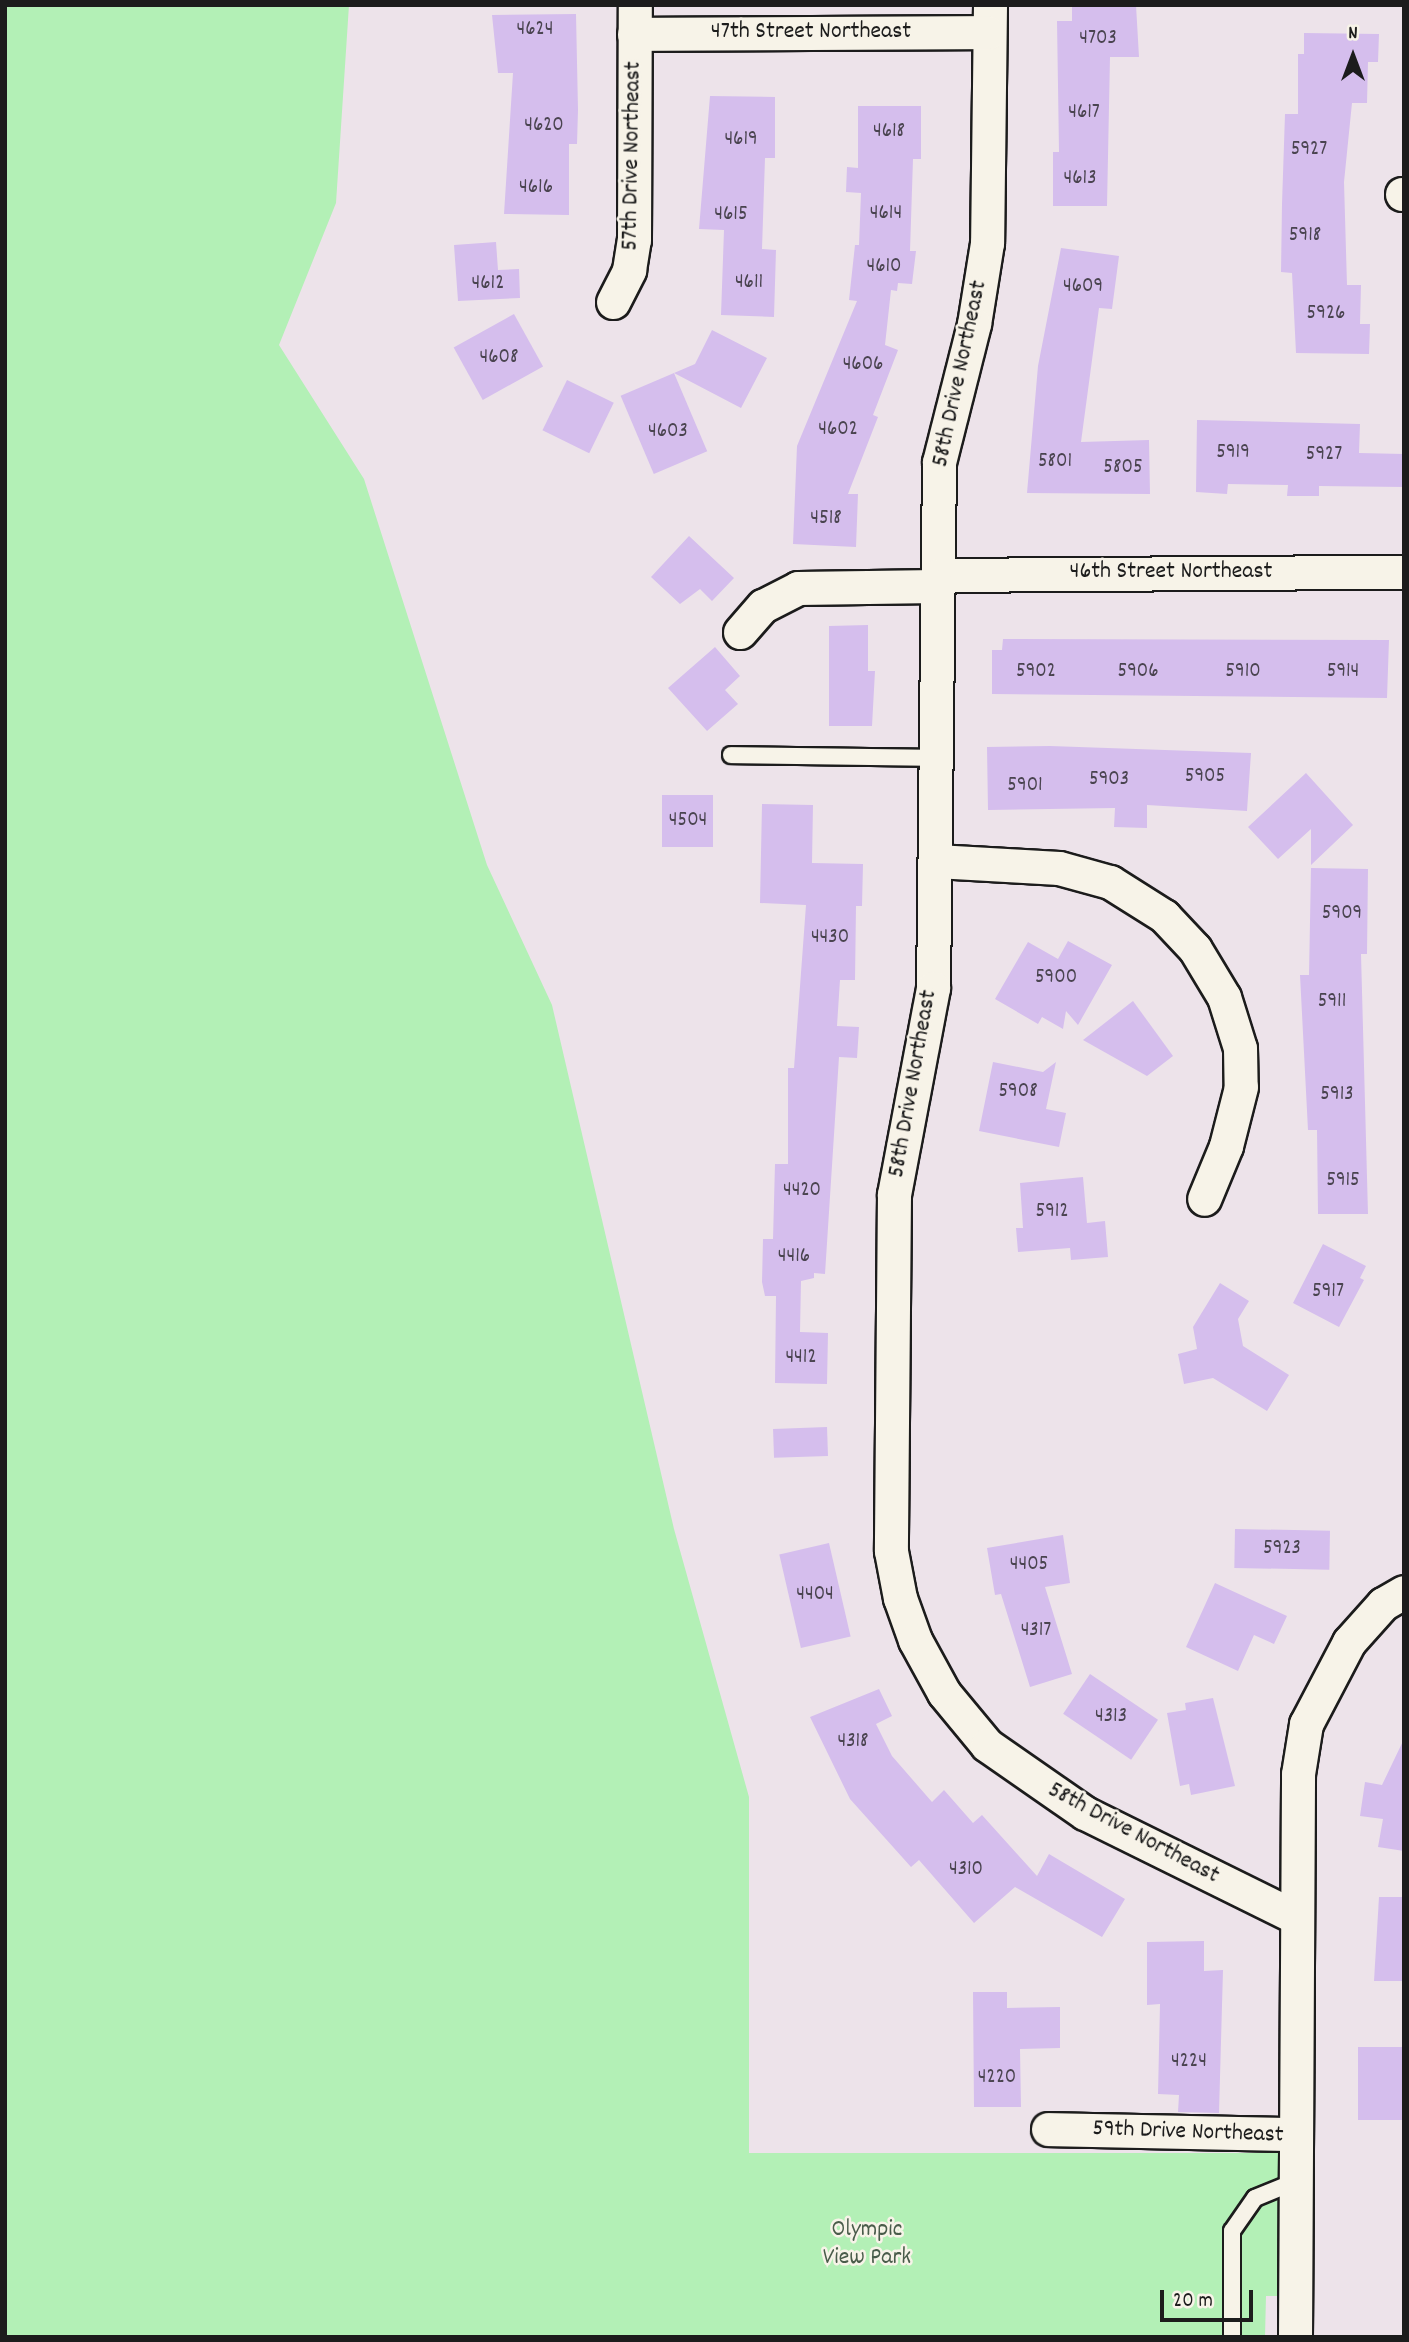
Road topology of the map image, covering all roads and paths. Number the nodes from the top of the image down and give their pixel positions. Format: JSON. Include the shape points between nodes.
{"nodes":[{"id":1,"x":989,"y":19,"type":"edge"},
{"id":2,"x":635,"y":20,"type":"edge"},
{"id":3,"x":613,"y":302,"type":"dead end"},
{"id":4,"x":1404,"y":572,"type":"edge"},
{"id":5,"x":938,"y":580,"type":"junction"},
{"id":6,"x":740,"y":632,"type":"dead end"},
{"id":7,"x":731,"y":755,"type":"dead end"},
{"id":8,"x":936,"y":758,"type":"junction"},
{"id":9,"x":936,"y":861,"type":"junction"},
{"id":10,"x":1204,"y":1199,"type":"dead end"},
{"id":11,"x":1393,"y":1598,"type":"edge"},
{"id":12,"x":1295,"y":1917,"type":"junction"},
{"id":13,"x":1048,"y":2129,"type":"dead end"},
{"id":14,"x":1294,"y":2134,"type":"junction"},
{"id":15,"x":1294,"y":2182,"type":"junction"},
{"id":16,"x":1232,"y":2337,"type":"edge"},
{"id":17,"x":1295,"y":2337,"type":"edge"}],
"edges":[{"from":1,"to":2,"type":"street","name":"47th Street Northeast"},
{"from":1,"to":5,"type":"street","name":"58th Drive Northeast","via":[[987,243],[974,324],[939,463]]},
{"from":2,"to":3,"type":"street","name":"57th Drive Northeast","via":[[635,240],[629,270]]},
{"from":4,"to":5,"type":"street","name":"46th Street Northeast"},
{"from":5,"to":6,"type":"street","name":"46th Street Northeast","via":[[798,588],[763,606]]},
{"from":5,"to":8,"type":"street","name":"58th Drive Northeast"},
{"from":7,"to":8,"type":"lane"},
{"from":8,"to":9,"type":"street","name":"58th Drive Northeast"},
{"from":9,"to":10,"type":"street","via":[[1059,867],[1110,882],[1164,916],[1195,950],[1224,997],[1240,1048],[1241,1087],[1226,1146]]},
{"from":9,"to":12,"type":"street","name":"58th Drive Northeast","via":[[930,1014],[894,1194],[890,1495],[891,1551],[900,1598],[915,1640],[944,1693],[987,1745],[1085,1813]]},
{"from":11,"to":12,"type":"street","via":[[1349,1642],[1306,1724],[1298,1774]]},
{"from":12,"to":14,"type":"street"},
{"from":13,"to":14,"type":"street","name":"59th Drive Northeast"},
{"from":14,"to":15,"type":"street","name":"59th Drive Northeast"},
{"from":15,"to":16,"type":"lane","via":[[1255,2198],[1233,2231]]},
{"from":15,"to":17,"type":"street","name":"59th Drive Northeast"}]}
